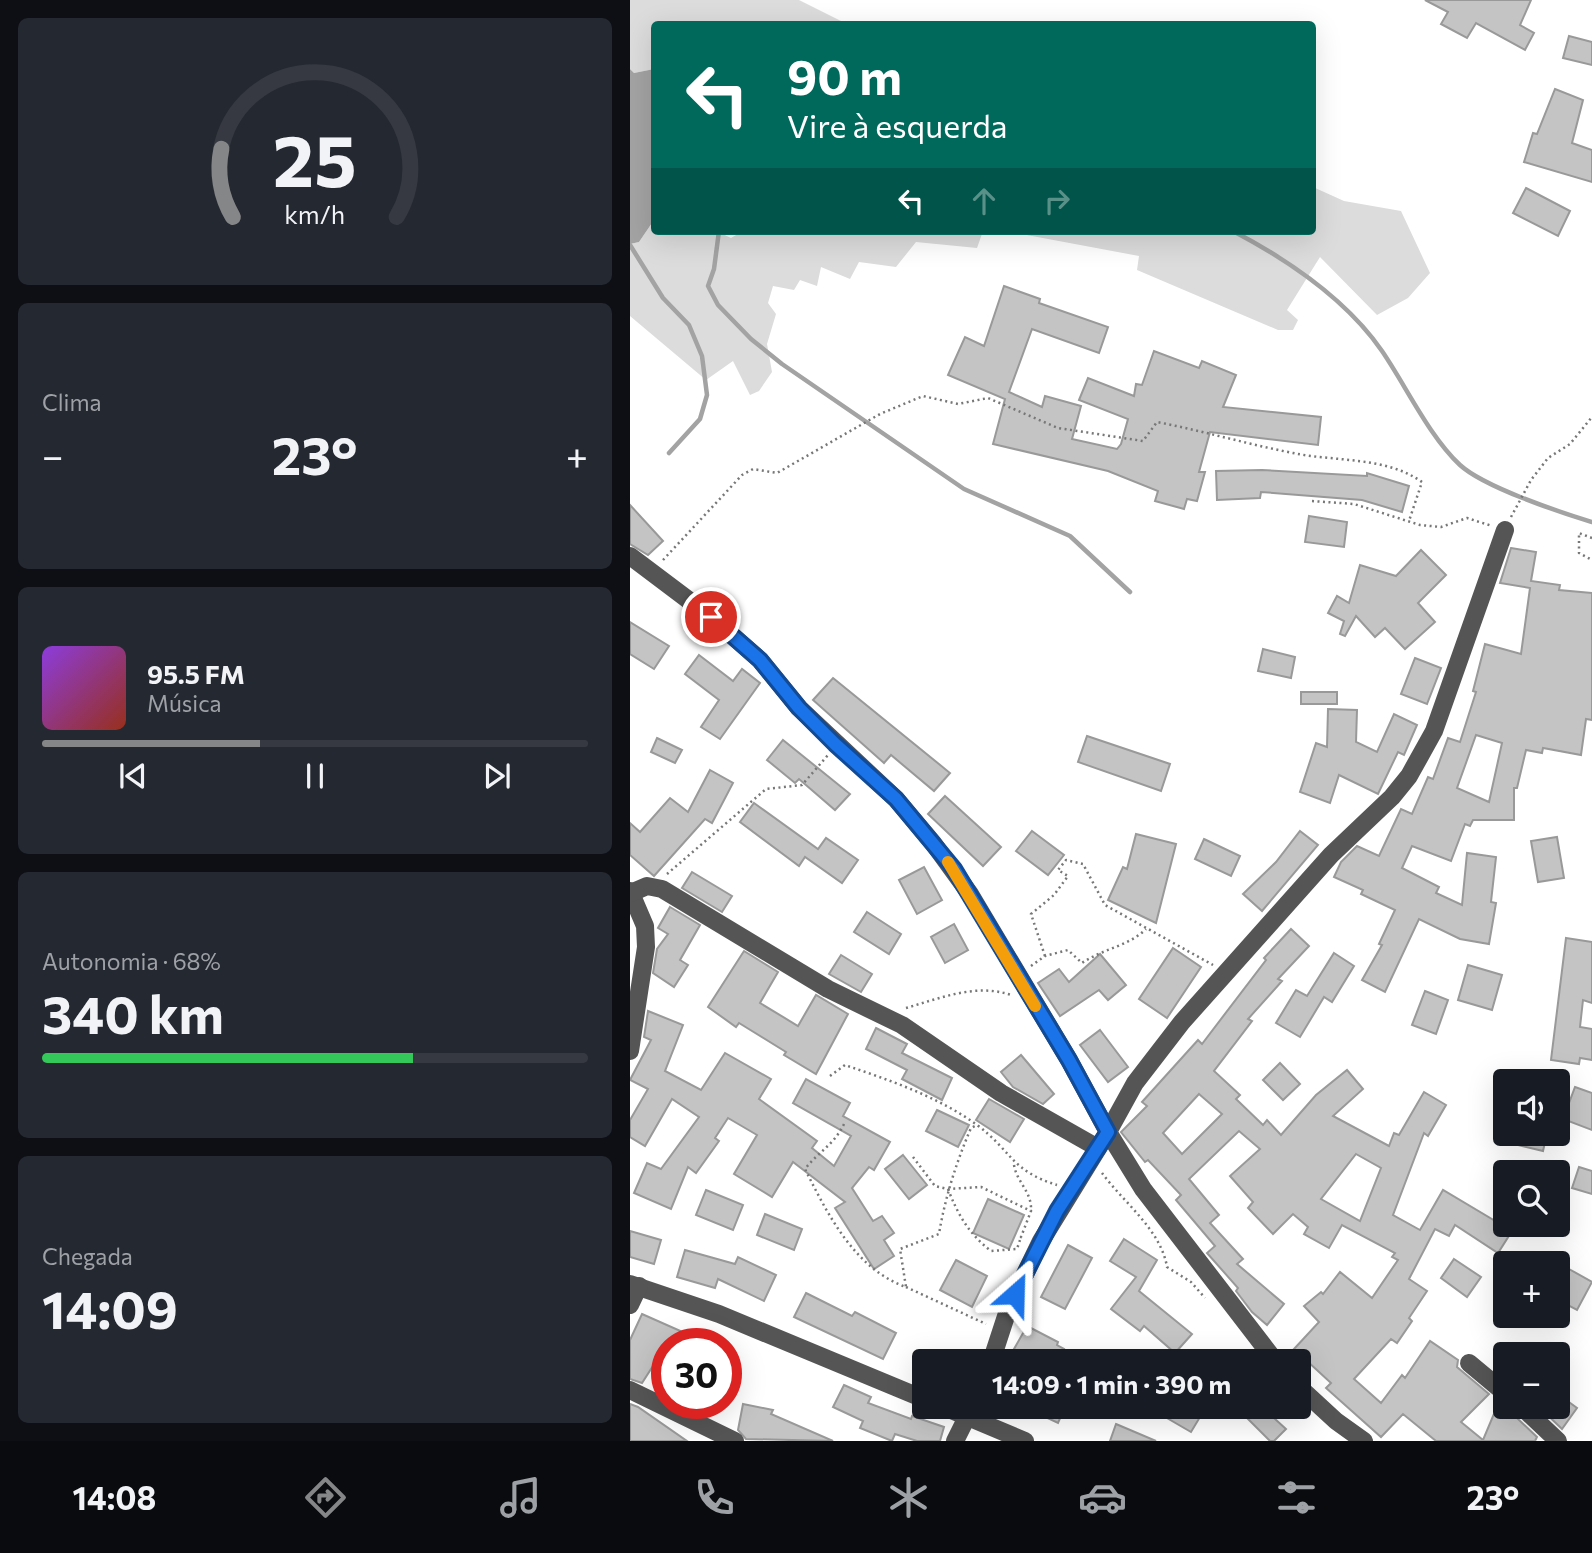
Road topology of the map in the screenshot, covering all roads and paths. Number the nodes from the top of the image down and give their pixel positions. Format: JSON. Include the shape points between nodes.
{"nodes":[{"id":1,"x":1592,"y":417,"type":"edge"},
{"id":2,"x":1312,"y":501,"type":"dead end"},
{"id":3,"x":1409,"y":521,"type":"junction"},
{"id":4,"x":1504,"y":530,"type":"junction"},
{"id":5,"x":1592,"y":538,"type":"edge"},
{"id":6,"x":630,"y":556,"type":"edge"},
{"id":7,"x":1592,"y":560,"type":"edge"},
{"id":8,"x":651,"y":573,"type":"junction"},
{"id":9,"x":835,"y":744,"type":"junction"},
{"id":10,"x":654,"y":886,"type":"junction"},
{"id":11,"x":631,"y":892,"type":"edge"},
{"id":12,"x":1146,"y":929,"type":"junction"},
{"id":13,"x":1045,"y":956,"type":"junction"},
{"id":14,"x":1031,"y":974,"type":"dead end"},
{"id":15,"x":1223,"y":975,"type":"junction"},
{"id":16,"x":1029,"y":996,"type":"junction"},
{"id":17,"x":879,"y":1013,"type":"junction"},
{"id":18,"x":630,"y":1051,"type":"edge"},
{"id":19,"x":830,"y":1076,"type":"dead end"},
{"id":20,"x":844,"y":1124,"type":"dead end"},
{"id":21,"x":977,"y":1125,"type":"junction"},
{"id":22,"x":1108,"y":1132,"type":"junction"},
{"id":23,"x":1095,"y":1154,"type":"junction"},
{"id":24,"x":913,"y":1157,"type":"dead end"},
{"id":25,"x":1014,"y":1165,"type":"junction"},
{"id":26,"x":1074,"y":1187,"type":"junction"},
{"id":27,"x":948,"y":1189,"type":"junction"},
{"id":28,"x":1031,"y":1211,"type":"junction"},
{"id":29,"x":1021,"y":1237,"type":"junction"},
{"id":30,"x":1041,"y":1241,"type":"junction"},
{"id":31,"x":634,"y":1285,"type":"edge"},
{"id":32,"x":906,"y":1287,"type":"junction"},
{"id":33,"x":630,"y":1305,"type":"edge"},
{"id":34,"x":1211,"y":1306,"type":"dead end"},
{"id":35,"x":1002,"y":1331,"type":"junction"},
{"id":36,"x":996,"y":1349,"type":"edge"},
{"id":37,"x":1266,"y":1349,"type":"edge"},
{"id":38,"x":1469,"y":1363,"type":"dead end"},
{"id":39,"x":1493,"y":1383,"type":"edge"},
{"id":40,"x":630,"y":1390,"type":"edge"},
{"id":41,"x":912,"y":1394,"type":"edge"},
{"id":42,"x":1311,"y":1398,"type":"edge"},
{"id":43,"x":966,"y":1419,"type":"edge"},
{"id":44,"x":983,"y":1419,"type":"edge"},
{"id":45,"x":1535,"y":1419,"type":"edge"},
{"id":46,"x":735,"y":1441,"type":"edge"},
{"id":47,"x":955,"y":1441,"type":"edge"},
{"id":48,"x":1025,"y":1441,"type":"edge"},
{"id":49,"x":1364,"y":1441,"type":"edge"},
{"id":50,"x":1558,"y":1441,"type":"edge"}],
"edges":[{"from":1,"to":4,"type":"path","via":[[1570,444],[1548,457]]},
{"from":2,"to":3,"type":"path","via":[[1354,504]]},
{"from":3,"to":4,"type":"path","via":[[1441,527],[1467,518]]},
{"from":3,"to":8,"type":"path","via":[[1422,482],[1406,471],[1383,465],[1293,453],[1157,422],[1143,441],[1058,428],[988,398],[958,404],[923,396],[880,414],[777,473],[753,469],[742,475]]},
{"from":4,"to":15,"type":"street","via":[[1434,731],[1409,776]]},
{"from":5,"to":7,"type":"path","via":[[1579,534],[1577,542],[1579,552]]},
{"from":6,"to":8,"type":"street"},
{"from":8,"to":9,"type":"street","via":[[743,645]]},
{"from":9,"to":10,"type":"path","via":[[802,785],[766,789]]},
{"from":9,"to":16,"type":"street","via":[[896,799],[954,869]]},
{"from":10,"to":11,"type":"street"},
{"from":10,"to":17,"type":"street","via":[[828,989]]},
{"from":11,"to":18,"type":"street","via":[[645,926],[646,947]]},
{"from":12,"to":13,"type":"path","via":[[1137,938],[1082,963],[1068,950]]},
{"from":12,"to":13,"type":"path","via":[[1105,905],[1083,864],[1066,860],[1058,870],[1068,876],[1064,885],[1031,914]]},
{"from":12,"to":15,"type":"path","via":[[1208,960]]},
{"from":13,"to":14,"type":"path","via":[[1030,966]]},
{"from":15,"to":22,"type":"street","via":[[1135,1083]]},
{"from":16,"to":17,"type":"path","via":[[1016,997],[994,989],[962,992]]},
{"from":16,"to":22,"type":"street"},
{"from":17,"to":23,"type":"street"},
{"from":19,"to":21,"type":"path","via":[[845,1065],[924,1096]]},
{"from":20,"to":32,"type":"path","via":[[836,1140],[819,1151],[805,1169],[868,1267]]},
{"from":21,"to":25,"type":"path"},
{"from":21,"to":27,"type":"path","via":[[971,1128]]},
{"from":22,"to":23,"type":"street"},
{"from":22,"to":37,"type":"street","via":[[1143,1189]]},
{"from":23,"to":26,"type":"street"},
{"from":23,"to":34,"type":"path","via":[[1153,1235],[1167,1267],[1191,1282]]},
{"from":24,"to":27,"type":"path","via":[[935,1186]]},
{"from":25,"to":26,"type":"path","via":[[1037,1179]]},
{"from":25,"to":28,"type":"path","via":[[1031,1195]]},
{"from":26,"to":30,"type":"street"},
{"from":27,"to":28,"type":"path","via":[[981,1187]]},
{"from":27,"to":29,"type":"path","via":[[960,1218],[991,1251],[1017,1249]]},
{"from":27,"to":32,"type":"path","via":[[939,1234],[901,1249]]},
{"from":28,"to":29,"type":"path"},
{"from":29,"to":30,"type":"path"},
{"from":30,"to":35,"type":"street"},
{"from":31,"to":33,"type":"street"},
{"from":31,"to":41,"type":"street","via":[[719,1314]]},
{"from":32,"to":35,"type":"path"},
{"from":35,"to":36,"type":"street"},
{"from":38,"to":39,"type":"street"},
{"from":40,"to":46,"type":"street"},
{"from":42,"to":49,"type":"street"},
{"from":43,"to":47,"type":"street"},
{"from":44,"to":48,"type":"street"},
{"from":45,"to":50,"type":"street"}]}
